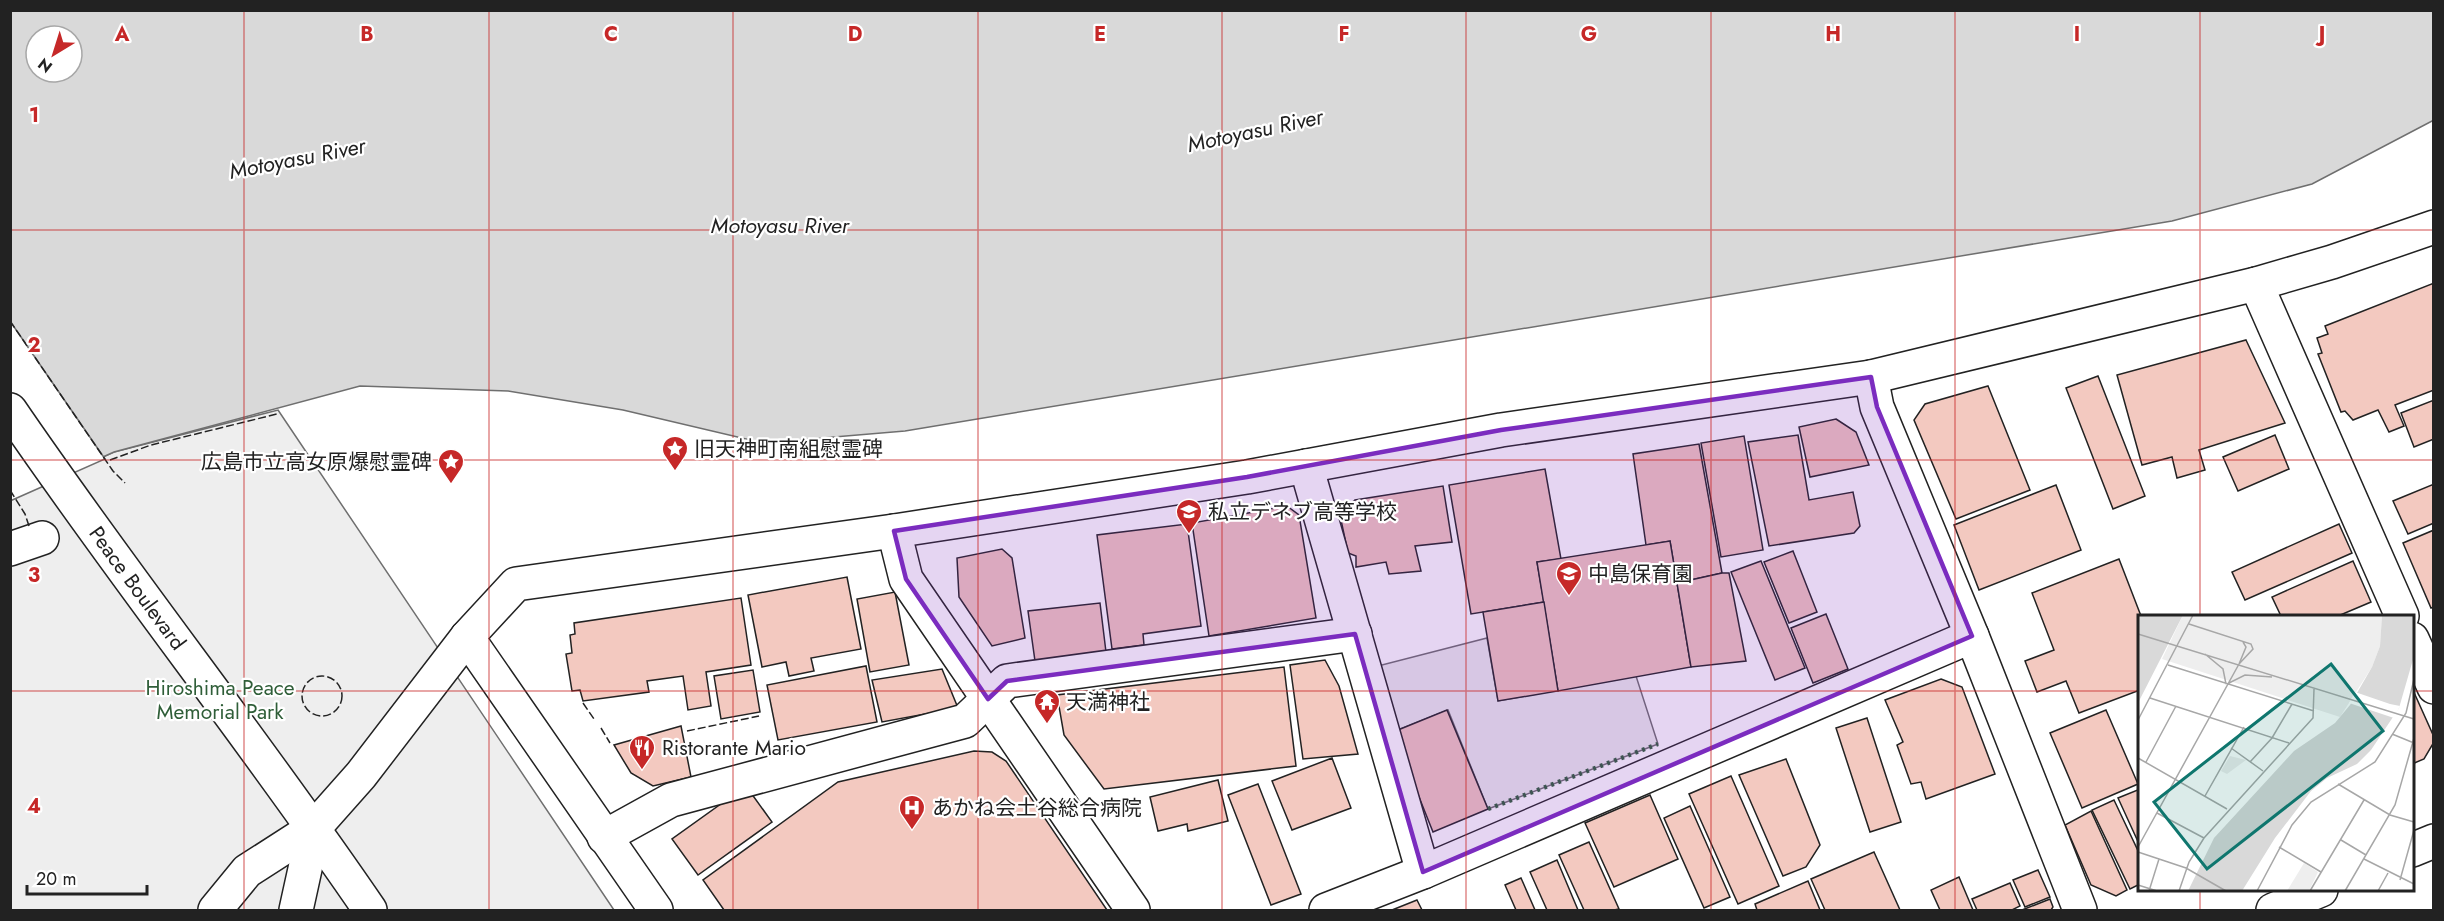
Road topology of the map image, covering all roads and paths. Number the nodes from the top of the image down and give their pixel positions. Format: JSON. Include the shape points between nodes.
{"nodes":[{"id":1,"x":2433,"y":227,"type":"edge"},
{"id":2,"x":2256,"y":284,"type":"junction"},
{"id":3,"x":1871,"y":377,"type":"junction"},
{"id":4,"x":10,"y":410,"type":"edge"},
{"id":5,"x":1306,"y":466,"type":"junction"},
{"id":6,"x":894,"y":531,"type":"junction"},
{"id":7,"x":42,"y":538,"type":"dead end"},
{"id":8,"x":10,"y":549,"type":"edge"},
{"id":9,"x":2402,"y":615,"type":"edge"},
{"id":10,"x":1354,"y":634,"type":"junction"},
{"id":11,"x":1972,"y":636,"type":"junction"},
{"id":12,"x":467,"y":637,"type":"junction"},
{"id":13,"x":2414,"y":644,"type":"edge"},
{"id":14,"x":2433,"y":687,"type":"edge"},
{"id":15,"x":988,"y":699,"type":"junction"},
{"id":16,"x":314,"y":828,"type":"junction"},
{"id":17,"x":604,"y":837,"type":"junction"},
{"id":18,"x":2433,"y":841,"type":"edge"},
{"id":19,"x":2414,"y":849,"type":"edge"},
{"id":20,"x":1423,"y":872,"type":"junction"},
{"id":21,"x":2319,"y":891,"type":"edge"},
{"id":22,"x":215,"y":910,"type":"edge"},
{"id":23,"x":296,"y":910,"type":"edge"},
{"id":24,"x":370,"y":910,"type":"edge"},
{"id":25,"x":656,"y":910,"type":"edge"},
{"id":26,"x":1133,"y":910,"type":"edge"},
{"id":27,"x":1326,"y":910,"type":"edge"},
{"id":28,"x":2080,"y":910,"type":"edge"},
{"id":29,"x":2273,"y":910,"type":"edge"}],
"edges":[{"from":1,"to":2,"type":"street"},
{"from":2,"to":3,"type":"street"},
{"from":2,"to":9,"type":"street"},
{"from":3,"to":5,"type":"street","via":[[1501,430]]},
{"from":3,"to":11,"type":"street","via":[[1877,407]]},
{"from":4,"to":16,"type":"street","name":"Peace Boulevard"},
{"from":5,"to":6,"type":"street"},
{"from":5,"to":10,"type":"street"},
{"from":6,"to":12,"type":"street","via":[[516,584]]},
{"from":6,"to":15,"type":"street","via":[[906,579]]},
{"from":7,"to":8,"type":"street"},
{"from":10,"to":15,"type":"street","via":[[1007,681]]},
{"from":10,"to":20,"type":"street"},
{"from":11,"to":20,"type":"street"},
{"from":11,"to":28,"type":"street"},
{"from":12,"to":16,"type":"street","via":[[361,775]]},
{"from":12,"to":17,"type":"street"},
{"from":13,"to":14,"type":"street"},
{"from":15,"to":17,"type":"street","via":[[965,720],[670,800]]},
{"from":15,"to":26,"type":"street"},
{"from":16,"to":22,"type":"street","via":[[247,871]]},
{"from":16,"to":23,"type":"street"},
{"from":16,"to":24,"type":"street","name":"Peace Boulevard"},
{"from":17,"to":25,"type":"street"},
{"from":18,"to":19,"type":"street"},
{"from":20,"to":27,"type":"street"},
{"from":21,"to":29,"type":"street"}]}
